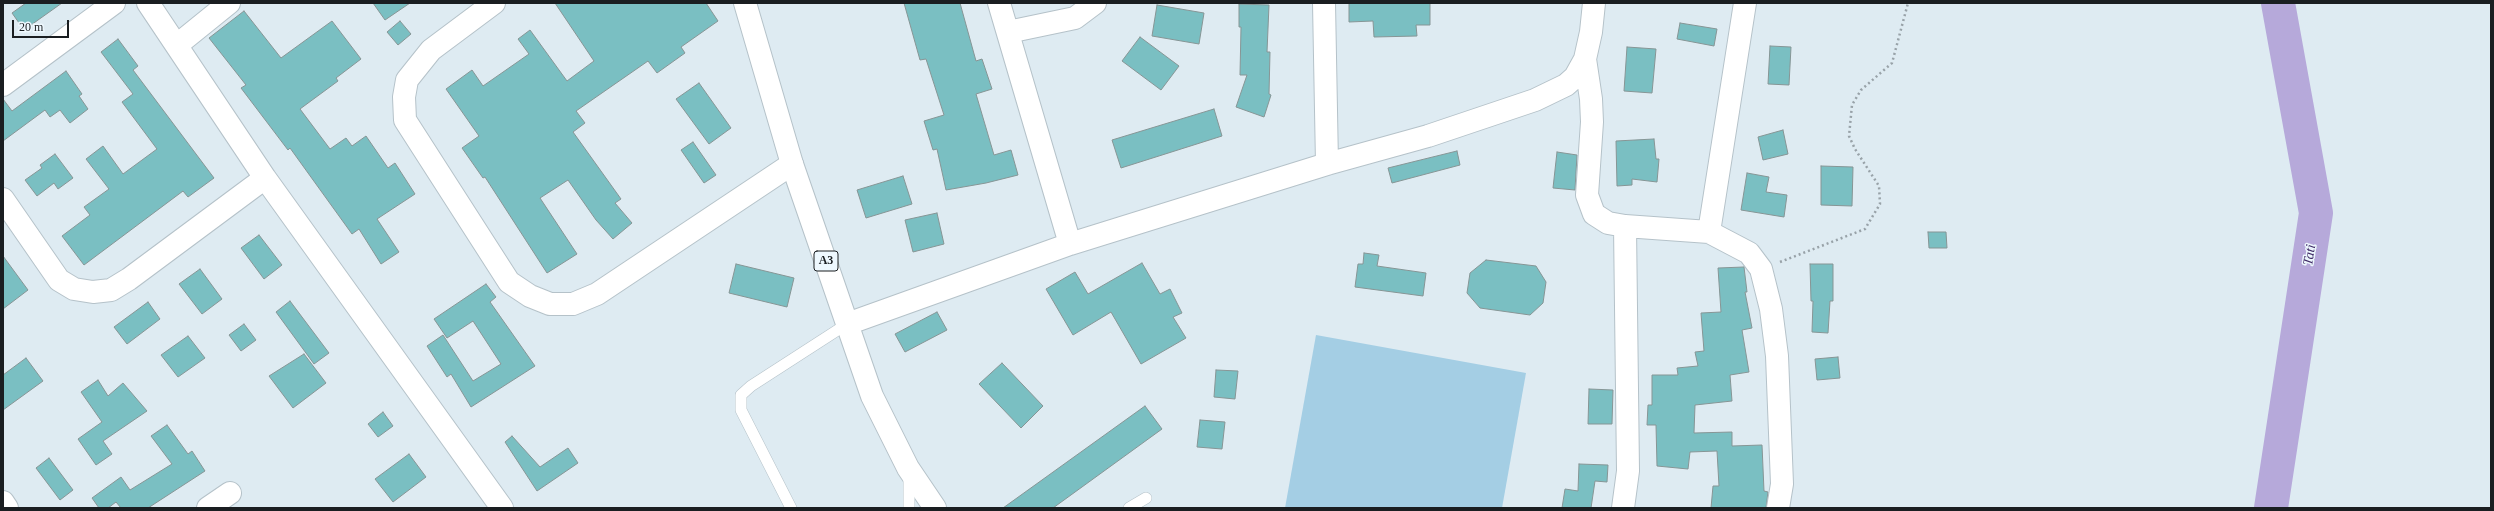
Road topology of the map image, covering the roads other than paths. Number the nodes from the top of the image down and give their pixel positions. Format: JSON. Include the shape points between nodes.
{"nodes":[{"id":1,"x":114,"y":3,"type":"edge"},
{"id":2,"x":148,"y":3,"type":"edge"},
{"id":3,"x":229,"y":3,"type":"edge"},
{"id":4,"x":494,"y":3,"type":"edge"},
{"id":5,"x":744,"y":3,"type":"edge"},
{"id":6,"x":999,"y":3,"type":"edge"},
{"id":7,"x":1095,"y":3,"type":"edge"},
{"id":8,"x":1324,"y":3,"type":"edge"},
{"id":9,"x":1594,"y":3,"type":"edge"},
{"id":10,"x":1745,"y":3,"type":"edge"},
{"id":11,"x":1008,"y":32,"type":"junction"},
{"id":12,"x":177,"y":45,"type":"junction"},
{"id":13,"x":1585,"y":59,"type":"junction"},
{"id":14,"x":3,"y":85,"type":"edge"},
{"id":15,"x":792,"y":164,"type":"junction"},
{"id":16,"x":1327,"y":164,"type":"junction"},
{"id":17,"x":265,"y":178,"type":"junction"},
{"id":18,"x":3,"y":199,"type":"edge"},
{"id":19,"x":1625,"y":226,"type":"junction"},
{"id":20,"x":1709,"y":232,"type":"junction"},
{"id":21,"x":1070,"y":244,"type":"junction"},
{"id":22,"x":847,"y":324,"type":"junction"},
{"id":23,"x":908,"y":468,"type":"junction"},
{"id":24,"x":230,"y":493,"type":"dead end"},
{"id":25,"x":1146,"y":498,"type":"dead end"},
{"id":26,"x":3,"y":502,"type":"edge"},
{"id":27,"x":7,"y":508,"type":"edge"},
{"id":28,"x":208,"y":508,"type":"edge"},
{"id":29,"x":502,"y":508,"type":"edge"},
{"id":30,"x":791,"y":508,"type":"edge"},
{"id":31,"x":909,"y":508,"type":"edge"},
{"id":32,"x":935,"y":508,"type":"edge"},
{"id":33,"x":1129,"y":508,"type":"edge"},
{"id":34,"x":1623,"y":508,"type":"edge"},
{"id":35,"x":1778,"y":508,"type":"edge"}],
"edges":[{"from":1,"to":14,"type":"main road"},
{"from":2,"to":12,"type":"main road"},
{"from":3,"to":12,"type":"main road"},
{"from":4,"to":15,"type":"main road","via":[[431,50],[407,80],[404,120],[509,282],[530,296],[550,304],[573,304],[598,294]]},
{"from":5,"to":15,"type":"main road","number":"A3"},
{"from":6,"to":11,"type":"main road"},
{"from":7,"to":11,"type":"main road","via":[[1076,18]]},
{"from":8,"to":16,"type":"main road"},
{"from":9,"to":13,"type":"main road"},
{"from":10,"to":20,"type":"main road"},
{"from":11,"to":21,"type":"main road"},
{"from":12,"to":17,"type":"main road"},
{"from":13,"to":16,"type":"main road","via":[[1570,81],[1536,100],[1428,136]]},
{"from":13,"to":19,"type":"main road","via":[[1592,122],[1587,195],[1594,214],[1608,223]]},
{"from":15,"to":22,"type":"main road","number":"A3"},
{"from":16,"to":21,"type":"main road"},
{"from":17,"to":18,"type":"main road","via":[[129,279],[111,290],[93,292],[74,289],[59,280]]},
{"from":17,"to":29,"type":"main road"},
{"from":19,"to":20,"type":"main road"},
{"from":19,"to":34,"type":"main road","via":[[1628,470]]},
{"from":20,"to":35,"type":"main road","via":[[1749,253],[1761,269],[1771,309],[1778,356],[1782,484]]},
{"from":21,"to":22,"type":"main road"},
{"from":22,"to":23,"type":"main road","number":"A3","via":[[872,396]]},
{"from":22,"to":30,"type":"lane","via":[[741,395],[741,410]]},
{"from":23,"to":31,"type":"lane"},
{"from":23,"to":32,"type":"main road","number":"A3"},
{"from":24,"to":28,"type":"main road"},
{"from":25,"to":33,"type":"lane"},
{"from":26,"to":27,"type":"main road"}]}
